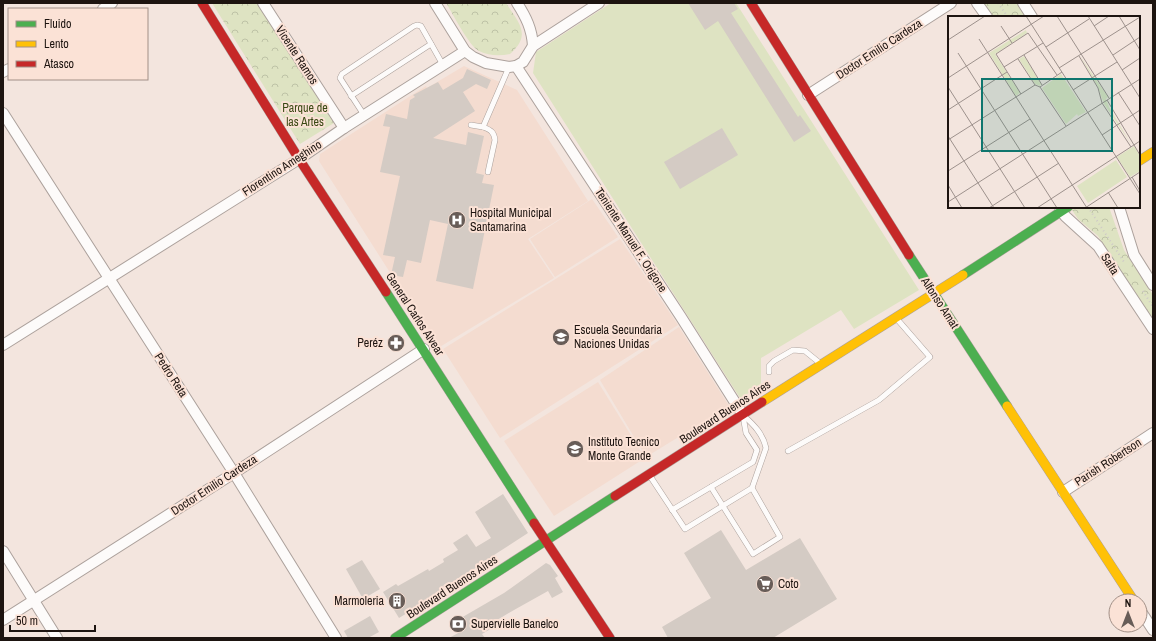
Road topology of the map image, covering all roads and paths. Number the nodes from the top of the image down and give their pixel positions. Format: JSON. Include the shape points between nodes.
{"nodes":[{"id":1,"x":202,"y":3,"type":"edge"},
{"id":2,"x":263,"y":3,"type":"edge"},
{"id":3,"x":435,"y":3,"type":"edge"},
{"id":4,"x":517,"y":3,"type":"edge"},
{"id":5,"x":599,"y":3,"type":"edge"},
{"id":6,"x":751,"y":3,"type":"edge"},
{"id":7,"x":951,"y":3,"type":"edge"},
{"id":8,"x":977,"y":3,"type":"edge"},
{"id":9,"x":998,"y":3,"type":"edge"},
{"id":10,"x":1023,"y":3,"type":"edge"},
{"id":11,"x":986,"y":16,"type":"edge"},
{"id":12,"x":1007,"y":16,"type":"edge"},
{"id":13,"x":1031,"y":16,"type":"edge"},
{"id":14,"x":431,"y":44,"type":"junction"},
{"id":15,"x":533,"y":46,"type":"junction"},
{"id":16,"x":465,"y":50,"type":"junction"},
{"id":17,"x":443,"y":65,"type":"junction"},
{"id":18,"x":513,"y":67,"type":"junction"},
{"id":19,"x":808,"y":95,"type":"junction"},
{"id":20,"x":352,"y":96,"type":"junction"},
{"id":21,"x":3,"y":113,"type":"edge"},
{"id":22,"x":364,"y":115,"type":"junction"},
{"id":23,"x":471,"y":125,"type":"dead end"},
{"id":24,"x":344,"y":128,"type":"junction"},
{"id":25,"x":483,"y":128,"type":"junction"},
{"id":26,"x":1153,"y":152,"type":"edge"},
{"id":27,"x":299,"y":158,"type":"junction"},
{"id":28,"x":1140,"y":160,"type":"edge"},
{"id":29,"x":488,"y":172,"type":"dead end"},
{"id":30,"x":1063,"y":208,"type":"edge"},
{"id":31,"x":1089,"y":208,"type":"edge"},
{"id":32,"x":1119,"y":208,"type":"edge"},
{"id":33,"x":1125,"y":263,"type":"dead end"},
{"id":34,"x":109,"y":278,"type":"junction"},
{"id":35,"x":1153,"y":285,"type":"edge"},
{"id":36,"x":1142,"y":290,"type":"dead end"},
{"id":37,"x":934,"y":294,"type":"junction"},
{"id":38,"x":1153,"y":307,"type":"edge"},
{"id":39,"x":897,"y":318,"type":"junction"},
{"id":40,"x":1153,"y":329,"type":"edge"},
{"id":41,"x":3,"y":345,"type":"edge"},
{"id":42,"x":424,"y":349,"type":"junction"},
{"id":43,"x":822,"y":365,"type":"junction"},
{"id":44,"x":769,"y":372,"type":"dead end"},
{"id":45,"x":743,"y":415,"type":"junction"},
{"id":46,"x":1153,"y":433,"type":"edge"},
{"id":47,"x":788,"y":451,"type":"dead end"},
{"id":48,"x":234,"y":473,"type":"junction"},
{"id":49,"x":650,"y":475,"type":"junction"},
{"id":50,"x":711,"y":487,"type":"junction"},
{"id":51,"x":752,"y":488,"type":"junction"},
{"id":52,"x":1063,"y":492,"type":"junction"},
{"id":53,"x":723,"y":506,"type":"junction"},
{"id":54,"x":672,"y":510,"type":"junction"},
{"id":55,"x":545,"y":540,"type":"junction"},
{"id":56,"x":3,"y":551,"type":"edge"},
{"id":57,"x":1129,"y":593,"type":"edge"},
{"id":58,"x":34,"y":600,"type":"junction"},
{"id":59,"x":3,"y":620,"type":"edge"},
{"id":60,"x":58,"y":638,"type":"edge"},
{"id":61,"x":336,"y":638,"type":"edge"},
{"id":62,"x":395,"y":638,"type":"edge"},
{"id":63,"x":610,"y":638,"type":"edge"}],
"edges":[{"from":1,"to":27,"type":"street","name":"General Carlos Alvear"},
{"from":2,"to":24,"type":"street","name":"Vicente Ramos"},
{"from":3,"to":16,"type":"street"},
{"from":4,"to":15,"type":"street","via":[[530,25]]},
{"from":5,"to":15,"type":"street"},
{"from":6,"to":19,"type":"street","name":"Alfonso Amat"},
{"from":7,"to":19,"type":"street","name":"Doctor Emilio Cardeza"},
{"from":8,"to":11,"type":"street"},
{"from":9,"to":12,"type":"path"},
{"from":10,"to":13,"type":"street"},
{"from":14,"to":17,"type":"lane"},
{"from":14,"to":20,"type":"lane"},
{"from":14,"to":20,"type":"lane","via":[[421,26],[414,26],[342,74],[340,78]]},
{"from":15,"to":18,"type":"street","via":[[523,62]]},
{"from":16,"to":17,"type":"street","name":"Florentino Ameghino"},
{"from":16,"to":18,"type":"street","via":[[486,63]]},
{"from":17,"to":22,"type":"street","name":"Florentino Ameghino"},
{"from":18,"to":25,"type":"lane"},
{"from":18,"to":45,"type":"street","name":"Teniente Manuel F. Origone","via":[[681,317]]},
{"from":19,"to":37,"type":"street","name":"Alfonso Amat"},
{"from":20,"to":22,"type":"lane"},
{"from":21,"to":34,"type":"street","name":"Pedro Reta"},
{"from":22,"to":24,"type":"street","name":"Florentino Ameghino"},
{"from":23,"to":25,"type":"lane"},
{"from":24,"to":27,"type":"street","name":"Florentino Ameghino"},
{"from":25,"to":29,"type":"lane","via":[[494,135]]},
{"from":26,"to":28,"type":"street"},
{"from":27,"to":34,"type":"street","name":"Florentino Ameghino"},
{"from":27,"to":42,"type":"street","name":"General Carlos Alvear"},
{"from":30,"to":37,"type":"street","name":"Boulevard Buenos Aires"},
{"from":30,"to":40,"type":"street","name":"Salta","via":[[1098,246]]},
{"from":31,"to":33,"type":"path"},
{"from":32,"to":35,"type":"street","name":"Salta","via":[[1134,255]]},
{"from":34,"to":41,"type":"street","name":"Florentino Ameghino"},
{"from":34,"to":48,"type":"street","name":"Pedro Reta"},
{"from":36,"to":38,"type":"path"},
{"from":37,"to":39,"type":"street","name":"Boulevard Buenos Aires"},
{"from":37,"to":52,"type":"street","name":"Alfonso Amat"},
{"from":39,"to":43,"type":"street","name":"Boulevard Buenos Aires"},
{"from":39,"to":47,"type":"lane","via":[[930,357],[879,400]]},
{"from":42,"to":48,"type":"street","name":"Doctor Emilio Cardeza"},
{"from":42,"to":55,"type":"street","name":"General Carlos Alvear"},
{"from":43,"to":44,"type":"lane","via":[[805,351],[793,350],[774,361],[769,366]]},
{"from":43,"to":45,"type":"street","name":"Boulevard Buenos Aires"},
{"from":45,"to":49,"type":"street","name":"Boulevard Buenos Aires"},
{"from":45,"to":50,"type":"lane","via":[[746,433],[757,450],[753,462]]},
{"from":45,"to":51,"type":"lane","via":[[756,426],[766,448]]},
{"from":46,"to":52,"type":"street","name":"Parish Robertson"},
{"from":48,"to":58,"type":"street","name":"Doctor Emilio Cardeza"},
{"from":48,"to":61,"type":"street","name":"Pedro Reta"},
{"from":49,"to":54,"type":"lane"},
{"from":49,"to":55,"type":"street","name":"Boulevard Buenos Aires"},
{"from":50,"to":53,"type":"lane"},
{"from":50,"to":54,"type":"lane"},
{"from":51,"to":53,"type":"lane"},
{"from":51,"to":53,"type":"lane","via":[[780,537],[753,554]]},
{"from":52,"to":57,"type":"street","name":"Alfonso Amat"},
{"from":53,"to":54,"type":"lane","via":[[685,530]]},
{"from":55,"to":62,"type":"street","name":"Boulevard Buenos Aires"},
{"from":55,"to":63,"type":"street","name":"General Carlos Alvear"},
{"from":56,"to":58,"type":"street"},
{"from":58,"to":59,"type":"street","name":"Doctor Emilio Cardeza"},
{"from":58,"to":60,"type":"street"}]}
